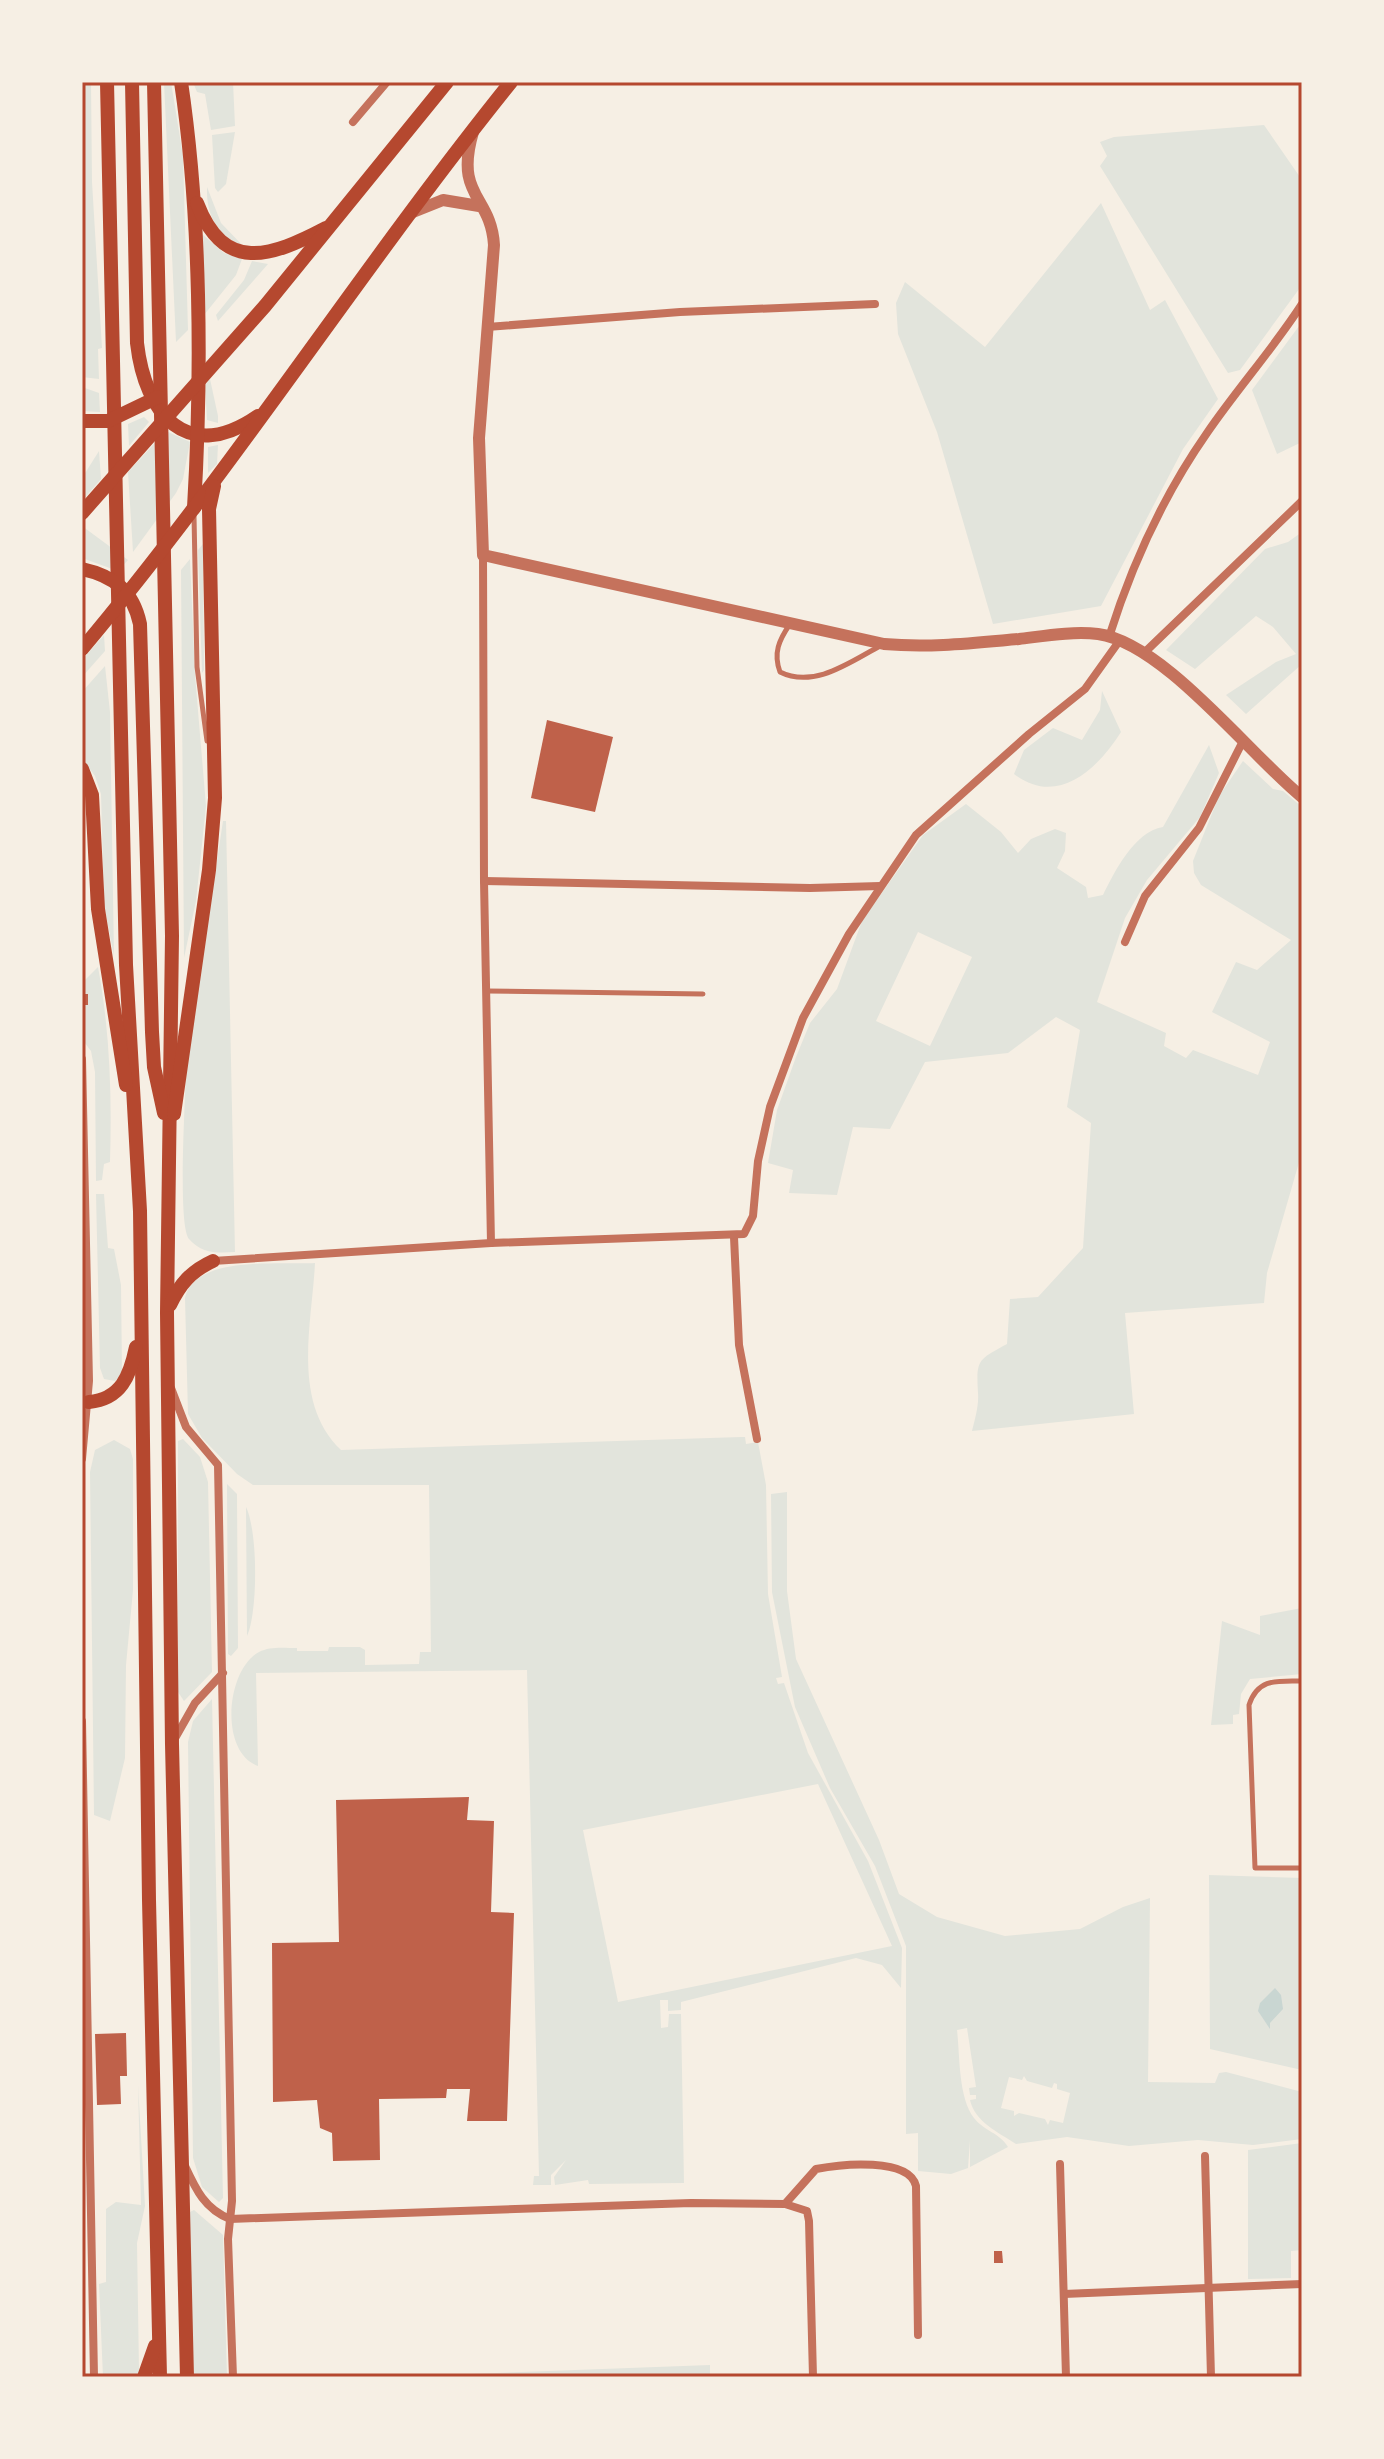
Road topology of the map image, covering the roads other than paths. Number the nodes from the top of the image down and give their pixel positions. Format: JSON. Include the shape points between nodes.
{"nodes":[{"id":1,"x":100,"y":82,"type":"edge"},
{"id":2,"x":107,"y":82,"type":"edge"},
{"id":3,"x":132,"y":82,"type":"edge"},
{"id":4,"x":154,"y":82,"type":"edge"},
{"id":5,"x":181,"y":82,"type":"edge"},
{"id":6,"x":387,"y":82,"type":"edge"},
{"id":7,"x":447,"y":82,"type":"edge"},
{"id":8,"x":511,"y":82,"type":"edge"},
{"id":9,"x":107,"y":106,"type":"junction"},
{"id":10,"x":353,"y":122,"type":"dead end"},
{"id":11,"x":474,"y":128,"type":"junction"},
{"id":12,"x":193,"y":185,"type":"junction"},
{"id":13,"x":479,"y":206,"type":"junction"},
{"id":14,"x":406,"y":216,"type":"junction"},
{"id":15,"x":333,"y":224,"type":"junction"},
{"id":16,"x":875,"y":304,"type":"dead end"},
{"id":17,"x":1302,"y":304,"type":"edge"},
{"id":18,"x":487,"y":327,"type":"junction"},
{"id":19,"x":193,"y":384,"type":"junction"},
{"id":20,"x":151,"y":401,"type":"junction"},
{"id":21,"x":269,"y":409,"type":"junction"},
{"id":22,"x":164,"y":418,"type":"junction"},
{"id":23,"x":82,"y":421,"type":"edge"},
{"id":24,"x":198,"y":434,"type":"junction"},
{"id":25,"x":216,"y":479,"type":"junction"},
{"id":26,"x":1302,"y":501,"type":"edge"},
{"id":27,"x":194,"y":508,"type":"junction"},
{"id":28,"x":82,"y":513,"type":"edge"},
{"id":29,"x":483,"y":555,"type":"junction"},
{"id":30,"x":82,"y":569,"type":"edge"},
{"id":31,"x":128,"y":592,"type":"junction"},
{"id":32,"x":791,"y":623,"type":"junction"},
{"id":33,"x":1114,"y":638,"type":"junction"},
{"id":34,"x":884,"y":644,"type":"junction"},
{"id":35,"x":82,"y":649,"type":"edge"},
{"id":36,"x":1144,"y":653,"type":"junction"},
{"id":37,"x":1243,"y":741,"type":"junction"},
{"id":38,"x":82,"y":769,"type":"edge"},
{"id":39,"x":1302,"y":797,"type":"edge"},
{"id":40,"x":215,"y":798,"type":"junction"},
{"id":41,"x":484,"y":881,"type":"junction"},
{"id":42,"x":880,"y":886,"type":"junction"},
{"id":43,"x":1125,"y":942,"type":"dead end"},
{"id":44,"x":487,"y":991,"type":"junction"},
{"id":45,"x":703,"y":994,"type":"dead end"},
{"id":46,"x":82,"y":1059,"type":"edge"},
{"id":47,"x":135,"y":1116,"type":"junction"},
{"id":48,"x":168,"y":1129,"type":"junction"},
{"id":49,"x":734,"y":1237,"type":"junction"},
{"id":50,"x":491,"y":1243,"type":"junction"},
{"id":51,"x":213,"y":1261,"type":"joint"},
{"id":52,"x":167,"y":1313,"type":"junction"},
{"id":53,"x":142,"y":1316,"type":"junction"},
{"id":54,"x":167,"y":1376,"type":"junction"},
{"id":55,"x":89,"y":1402,"type":"junction"},
{"id":56,"x":83,"y":1431,"type":"edge"},
{"id":57,"x":757,"y":1439,"type":"dead end"},
{"id":58,"x":82,"y":1459,"type":"edge"},
{"id":59,"x":223,"y":1673,"type":"junction"},
{"id":60,"x":1302,"y":1681,"type":"edge"},
{"id":61,"x":82,"y":1721,"type":"edge"},
{"id":62,"x":172,"y":1744,"type":"junction"},
{"id":63,"x":1302,"y":1868,"type":"edge"},
{"id":64,"x":1205,"y":2156,"type":"dead end"},
{"id":65,"x":183,"y":2162,"type":"junction"},
{"id":66,"x":1060,"y":2164,"type":"dead end"},
{"id":67,"x":785,"y":2204,"type":"junction"},
{"id":68,"x":230,"y":2219,"type":"junction"},
{"id":69,"x":1302,"y":2284,"type":"edge"},
{"id":70,"x":1209,"y":2288,"type":"junction"},
{"id":71,"x":1064,"y":2294,"type":"junction"},
{"id":72,"x":159,"y":2327,"type":"junction"},
{"id":73,"x":918,"y":2335,"type":"dead end"},
{"id":74,"x":94,"y":2377,"type":"edge"},
{"id":75,"x":144,"y":2377,"type":"edge"},
{"id":76,"x":160,"y":2377,"type":"edge"},
{"id":77,"x":187,"y":2377,"type":"edge"},
{"id":78,"x":233,"y":2377,"type":"edge"},
{"id":79,"x":813,"y":2377,"type":"edge"},
{"id":80,"x":1066,"y":2377,"type":"edge"},
{"id":81,"x":1211,"y":2377,"type":"edge"}],
"edges":[{"from":1,"to":9,"type":"main road"},
{"from":2,"to":9,"type":"main road"},
{"from":3,"to":20,"type":"main road","via":[[137,343]]},
{"from":4,"to":48,"type":"main road","via":[[172,936]]},
{"from":5,"to":12,"type":"main road"},
{"from":6,"to":10,"type":"street"},
{"from":7,"to":15,"type":"main road"},
{"from":8,"to":11,"type":"main road"},
{"from":9,"to":47,"type":"main road","via":[[126,965]]},
{"from":11,"to":13,"type":"street","via":[[466,169]]},
{"from":11,"to":14,"type":"main road"},
{"from":12,"to":15,"type":"main road","via":[[211,232],[237,251],[272,252]]},
{"from":12,"to":19,"type":"main road"},
{"from":13,"to":14,"type":"street","via":[[443,200]]},
{"from":13,"to":18,"type":"street","via":[[493,235]]},
{"from":14,"to":21,"type":"main road"},
{"from":15,"to":19,"type":"main road"},
{"from":16,"to":18,"type":"street"},
{"from":17,"to":33,"type":"street","via":[[1180,475],[1141,547]]},
{"from":18,"to":29,"type":"street","via":[[479,438]]},
{"from":19,"to":20,"type":"main road"},
{"from":19,"to":22,"type":"main road"},
{"from":19,"to":24,"type":"main road"},
{"from":20,"to":22,"type":"main road"},
{"from":20,"to":23,"type":"main road","via":[[108,421]]},
{"from":21,"to":24,"type":"main road","via":[[235,429]]},
{"from":21,"to":25,"type":"main road"},
{"from":22,"to":24,"type":"main road"},
{"from":22,"to":28,"type":"main road"},
{"from":24,"to":27,"type":"main road"},
{"from":25,"to":27,"type":"main road"},
{"from":25,"to":40,"type":"main road","via":[[209,509]]},
{"from":26,"to":36,"type":"street"},
{"from":27,"to":31,"type":"main road"},
{"from":27,"to":40,"type":"lane","via":[[197,667]]},
{"from":29,"to":32,"type":"street"},
{"from":29,"to":41,"type":"street"},
{"from":30,"to":31,"type":"main road"},
{"from":31,"to":35,"type":"main road"},
{"from":31,"to":48,"type":"main road","via":[[141,633],[152,1032],[158,1093]]},
{"from":32,"to":34,"type":"street"},
{"from":32,"to":34,"type":"lane","via":[[776,659],[780,672],[793,678],[821,676]]},
{"from":33,"to":34,"type":"street","via":[[1054,635],[920,647]]},
{"from":33,"to":36,"type":"street"},
{"from":33,"to":42,"type":"street","via":[[1085,689],[938,813]]},
{"from":36,"to":37,"type":"street"},
{"from":37,"to":39,"type":"street"},
{"from":37,"to":43,"type":"street","via":[[1199,828],[1145,896]]},
{"from":38,"to":47,"type":"main road","via":[[92,795],[98,909],[123,1072]]},
{"from":40,"to":48,"type":"main road","via":[[181,1087]]},
{"from":41,"to":42,"type":"street"},
{"from":41,"to":44,"type":"street"},
{"from":42,"to":49,"type":"street","via":[[803,1018],[763,1133],[753,1216],[744,1234]]},
{"from":44,"to":45,"type":"lane"},
{"from":44,"to":50,"type":"street"},
{"from":46,"to":55,"type":"street"},
{"from":47,"to":53,"type":"main road"},
{"from":48,"to":52,"type":"main road"},
{"from":49,"to":50,"type":"street"},
{"from":49,"to":57,"type":"street","via":[[739,1345]]},
{"from":50,"to":51,"type":"street"},
{"from":51,"to":52,"type":"main road","via":[[183,1281]]},
{"from":52,"to":54,"type":"main road"},
{"from":53,"to":55,"type":"main road","via":[[127,1380],[111,1395]]},
{"from":53,"to":72,"type":"main road"},
{"from":54,"to":59,"type":"street","via":[[186,1427],[218,1465]]},
{"from":54,"to":62,"type":"main road"},
{"from":55,"to":56,"type":"street"},
{"from":56,"to":58,"type":"street"},
{"from":59,"to":62,"type":"street","via":[[195,1703]]},
{"from":59,"to":68,"type":"street"},
{"from":60,"to":63,"type":"lane","via":[[1261,1685],[1249,1705],[1255,1868]]},
{"from":61,"to":74,"type":"street"},
{"from":62,"to":65,"type":"main road"},
{"from":64,"to":70,"type":"street"},
{"from":65,"to":68,"type":"street","via":[[198,2194]]},
{"from":65,"to":77,"type":"main road"},
{"from":66,"to":71,"type":"street"},
{"from":67,"to":68,"type":"street"},
{"from":67,"to":73,"type":"street","via":[[816,2169],[903,2168],[911,2174],[916,2186]]},
{"from":67,"to":79,"type":"street","via":[[807,2211],[809,2221]]},
{"from":68,"to":78,"type":"street"},
{"from":69,"to":70,"type":"street"},
{"from":70,"to":71,"type":"street"},
{"from":70,"to":81,"type":"street"},
{"from":71,"to":80,"type":"street"},
{"from":72,"to":75,"type":"main road"},
{"from":72,"to":76,"type":"main road"}]}
